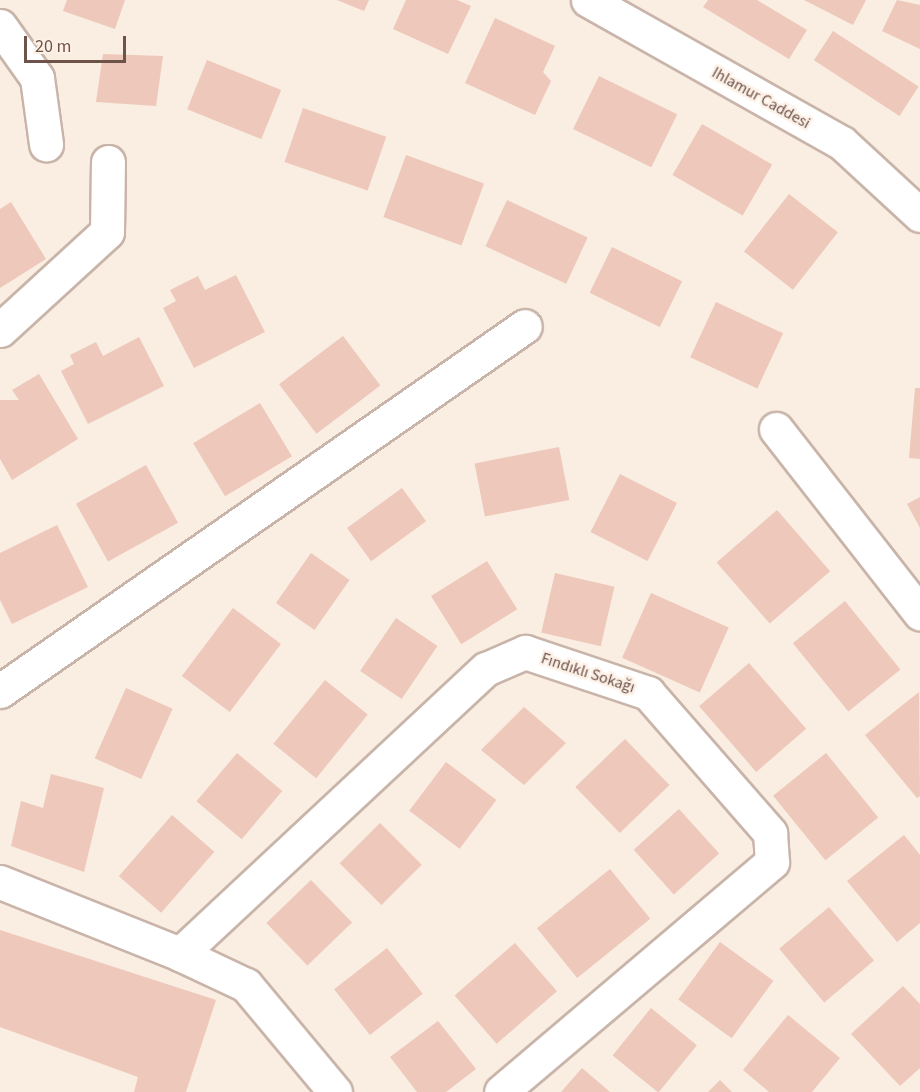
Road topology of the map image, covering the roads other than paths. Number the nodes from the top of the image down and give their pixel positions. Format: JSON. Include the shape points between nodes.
{"nodes":[{"id":1,"x":588,"y":0,"type":"edge"},
{"id":2,"x":0,"y":26,"type":"edge"},
{"id":3,"x":46,"y":144,"type":"dead end"},
{"id":4,"x":108,"y":162,"type":"dead end"},
{"id":5,"x":920,"y":215,"type":"edge"},
{"id":6,"x":525,"y":326,"type":"dead end"},
{"id":7,"x":0,"y":330,"type":"edge"},
{"id":8,"x":776,"y":429,"type":"dead end"},
{"id":9,"x":920,"y":613,"type":"edge"},
{"id":10,"x":0,"y":691,"type":"edge"},
{"id":11,"x":0,"y":882,"type":"edge"},
{"id":12,"x":180,"y":954,"type":"junction"},
{"id":13,"x":334,"y":1092,"type":"edge"},
{"id":14,"x":501,"y":1092,"type":"edge"}],
"edges":[{"from":1,"to":5,"type":"street","name":"Ihlamur Caddesi","via":[[842,143]]},
{"from":2,"to":3,"type":"street","via":[[37,78]]},
{"from":4,"to":7,"type":"street","via":[[107,232]]},
{"from":6,"to":10,"type":"street"},
{"from":8,"to":9,"type":"street"},
{"from":11,"to":12,"type":"street"},
{"from":12,"to":13,"type":"street","via":[[246,986]]},
{"from":12,"to":14,"type":"street","name":"Fındıklı Sokağı","via":[[486,669],[525,652],[648,693],[771,833],[772,862]]}]}
